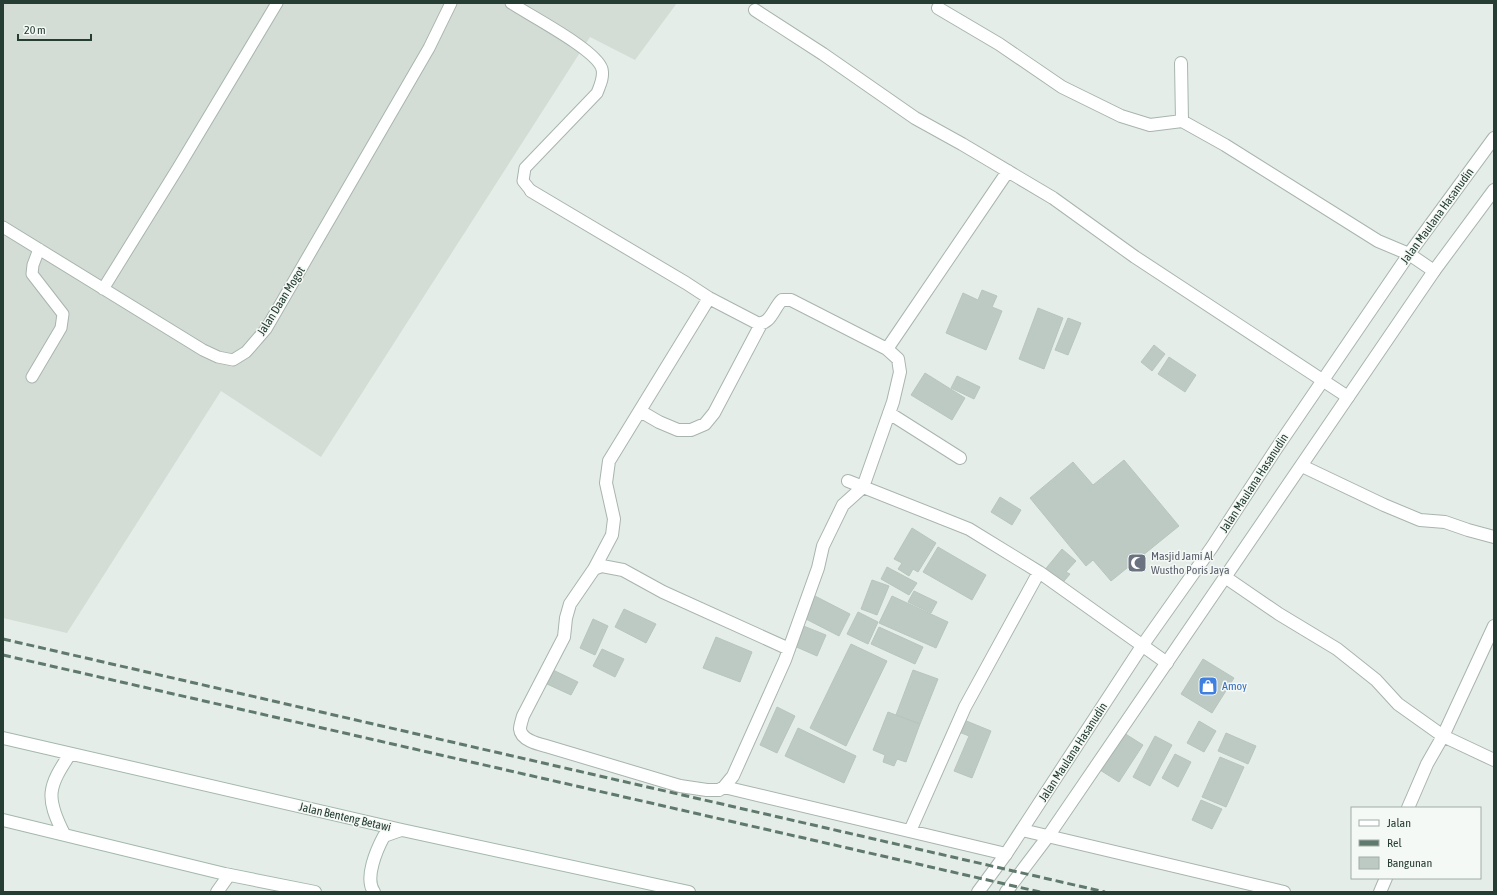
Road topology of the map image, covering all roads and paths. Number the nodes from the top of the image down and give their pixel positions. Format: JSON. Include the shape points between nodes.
{"nodes":[{"id":1,"x":277,"y":3,"type":"edge"},
{"id":2,"x":452,"y":3,"type":"edge"},
{"id":3,"x":511,"y":3,"type":"edge"},
{"id":4,"x":938,"y":8,"type":"dead end"},
{"id":5,"x":755,"y":10,"type":"dead end"},
{"id":6,"x":1181,"y":63,"type":"dead end"},
{"id":7,"x":1182,"y":121,"type":"junction"},
{"id":8,"x":1494,"y":138,"type":"edge"},
{"id":9,"x":1008,"y":171,"type":"junction"},
{"id":10,"x":1494,"y":190,"type":"edge"},
{"id":11,"x":531,"y":191,"type":"joint"},
{"id":12,"x":3,"y":227,"type":"edge"},
{"id":13,"x":39,"y":249,"type":"junction"},
{"id":14,"x":1409,"y":254,"type":"junction"},
{"id":15,"x":1434,"y":271,"type":"junction"},
{"id":16,"x":103,"y":289,"type":"junction"},
{"id":17,"x":709,"y":298,"type":"junction"},
{"id":18,"x":761,"y":324,"type":"junction"},
{"id":19,"x":887,"y":349,"type":"junction"},
{"id":20,"x":32,"y":377,"type":"dead end"},
{"id":21,"x":1318,"y":377,"type":"junction"},
{"id":22,"x":1348,"y":397,"type":"junction"},
{"id":23,"x":640,"y":411,"type":"junction"},
{"id":24,"x":889,"y":413,"type":"junction"},
{"id":25,"x":960,"y":458,"type":"dead end"},
{"id":26,"x":1302,"y":466,"type":"junction"},
{"id":27,"x":848,"y":481,"type":"dead end"},
{"id":28,"x":863,"y":487,"type":"junction"},
{"id":29,"x":1494,"y":536,"type":"edge"},
{"id":30,"x":594,"y":570,"type":"junction"},
{"id":31,"x":1040,"y":572,"type":"junction"},
{"id":32,"x":1225,"y":578,"type":"junction"},
{"id":33,"x":1494,"y":626,"type":"edge"},
{"id":34,"x":1142,"y":646,"type":"junction"},
{"id":35,"x":789,"y":649,"type":"junction"},
{"id":36,"x":1167,"y":663,"type":"junction"},
{"id":37,"x":1443,"y":736,"type":"junction"},
{"id":38,"x":3,"y":738,"type":"edge"},
{"id":39,"x":70,"y":754,"type":"junction"},
{"id":40,"x":1494,"y":760,"type":"edge"},
{"id":41,"x":724,"y":787,"type":"junction"},
{"id":42,"x":1408,"y":807,"type":"edge"},
{"id":43,"x":3,"y":820,"type":"edge"},
{"id":44,"x":402,"y":830,"type":"junction"},
{"id":45,"x":1022,"y":830,"type":"junction"},
{"id":46,"x":910,"y":831,"type":"junction"},
{"id":47,"x":64,"y":834,"type":"junction"},
{"id":48,"x":1049,"y":835,"type":"junction"},
{"id":49,"x":1006,"y":854,"type":"junction"},
{"id":50,"x":230,"y":875,"type":"junction"},
{"id":51,"x":1386,"y":879,"type":"edge"},
{"id":52,"x":217,"y":892,"type":"edge"},
{"id":53,"x":314,"y":892,"type":"edge"},
{"id":54,"x":374,"y":892,"type":"edge"},
{"id":55,"x":689,"y":892,"type":"edge"},
{"id":56,"x":978,"y":892,"type":"edge"},
{"id":57,"x":1006,"y":892,"type":"edge"},
{"id":58,"x":1284,"y":892,"type":"edge"},
{"id":59,"x":1380,"y":892,"type":"edge"}],
"edges":[{"from":1,"to":16,"type":"lane"},
{"from":2,"to":16,"type":"lane","name":"Jalan Daan Mogot","via":[[425,55],[266,329],[246,352],[233,360],[218,357]]},
{"from":3,"to":11,"type":"lane","via":[[591,54],[602,68],[603,78],[597,93],[525,168],[523,181]]},
{"from":4,"to":7,"type":"street","via":[[1062,86],[1121,116],[1150,125]]},
{"from":5,"to":9,"type":"street","via":[[915,118]]},
{"from":6,"to":7,"type":"street"},
{"from":7,"to":14,"type":"street","via":[[1378,240]]},
{"from":8,"to":14,"type":"street","name":"Jalan Maulana Hasanudin"},
{"from":9,"to":19,"type":"street"},
{"from":9,"to":21,"type":"street","via":[[1053,198],[1135,257]]},
{"from":10,"to":15,"type":"street"},
{"from":11,"to":17,"type":"street"},
{"from":12,"to":13,"type":"lane","name":"Jalan Daan Mogot"},
{"from":13,"to":16,"type":"lane","name":"Jalan Daan Mogot"},
{"from":13,"to":20,"type":"lane","via":[[32,265],[32,274],[62,314],[61,328]]},
{"from":14,"to":15,"type":"street"},
{"from":14,"to":21,"type":"street","name":"Jalan Maulana Hasanudin"},
{"from":15,"to":22,"type":"street"},
{"from":17,"to":18,"type":"street"},
{"from":17,"to":23,"type":"street"},
{"from":18,"to":19,"type":"street","via":[[766,322],[782,300],[791,300]]},
{"from":18,"to":23,"type":"street","via":[[714,413],[705,424],[691,430],[678,430]]},
{"from":19,"to":24,"type":"street","via":[[898,359],[900,372]]},
{"from":21,"to":22,"type":"street"},
{"from":21,"to":34,"type":"street","name":"Jalan Maulana Hasanudin","via":[[1212,547]]},
{"from":22,"to":26,"type":"street"},
{"from":23,"to":30,"type":"street","via":[[610,461],[606,483],[614,519],[612,535]]},
{"from":24,"to":25,"type":"street"},
{"from":24,"to":28,"type":"street"},
{"from":26,"to":29,"type":"street","via":[[1420,520],[1445,522]]},
{"from":26,"to":32,"type":"street"},
{"from":27,"to":28,"type":"street"},
{"from":28,"to":31,"type":"street","via":[[969,529]]},
{"from":28,"to":35,"type":"street","via":[[843,505],[830,529]]},
{"from":30,"to":35,"type":"street","via":[[602,566],[623,570],[663,592]]},
{"from":30,"to":41,"type":"street","via":[[570,604],[564,637],[523,716],[520,730],[523,736],[546,746],[680,786],[707,790],[719,790]]},
{"from":31,"to":34,"type":"street"},
{"from":31,"to":46,"type":"street","via":[[965,707]]},
{"from":32,"to":36,"type":"street"},
{"from":32,"to":37,"type":"street","via":[[1337,649],[1376,680],[1398,704]]},
{"from":33,"to":37,"type":"street"},
{"from":34,"to":36,"type":"street"},
{"from":34,"to":45,"type":"street","name":"Jalan Maulana Hasanudin"},
{"from":35,"to":41,"type":"street","via":[[733,776]]},
{"from":36,"to":48,"type":"street"},
{"from":37,"to":40,"type":"street"},
{"from":37,"to":42,"type":"street"},
{"from":38,"to":39,"type":"street","name":"Jalan Benteng Betawi"},
{"from":39,"to":44,"type":"street","name":"Jalan Benteng Betawi"},
{"from":39,"to":47,"type":"street","via":[[53,782],[51,795],[56,820]]},
{"from":41,"to":46,"type":"street"},
{"from":43,"to":47,"type":"street"},
{"from":44,"to":54,"type":"street","via":[[384,836],[378,847],[371,871]]},
{"from":44,"to":55,"type":"street","name":"Jalan Benteng Betawi"},
{"from":45,"to":48,"type":"street"},
{"from":45,"to":49,"type":"street","name":"Jalan Maulana Hasanudin"},
{"from":46,"to":49,"type":"street"},
{"from":47,"to":50,"type":"street"},
{"from":48,"to":57,"type":"street"},
{"from":48,"to":58,"type":"street"},
{"from":49,"to":56,"type":"street","name":"Jalan Maulana Hasanudin"},
{"from":50,"to":52,"type":"street"},
{"from":50,"to":53,"type":"street"},
{"from":51,"to":59,"type":"street"}]}
